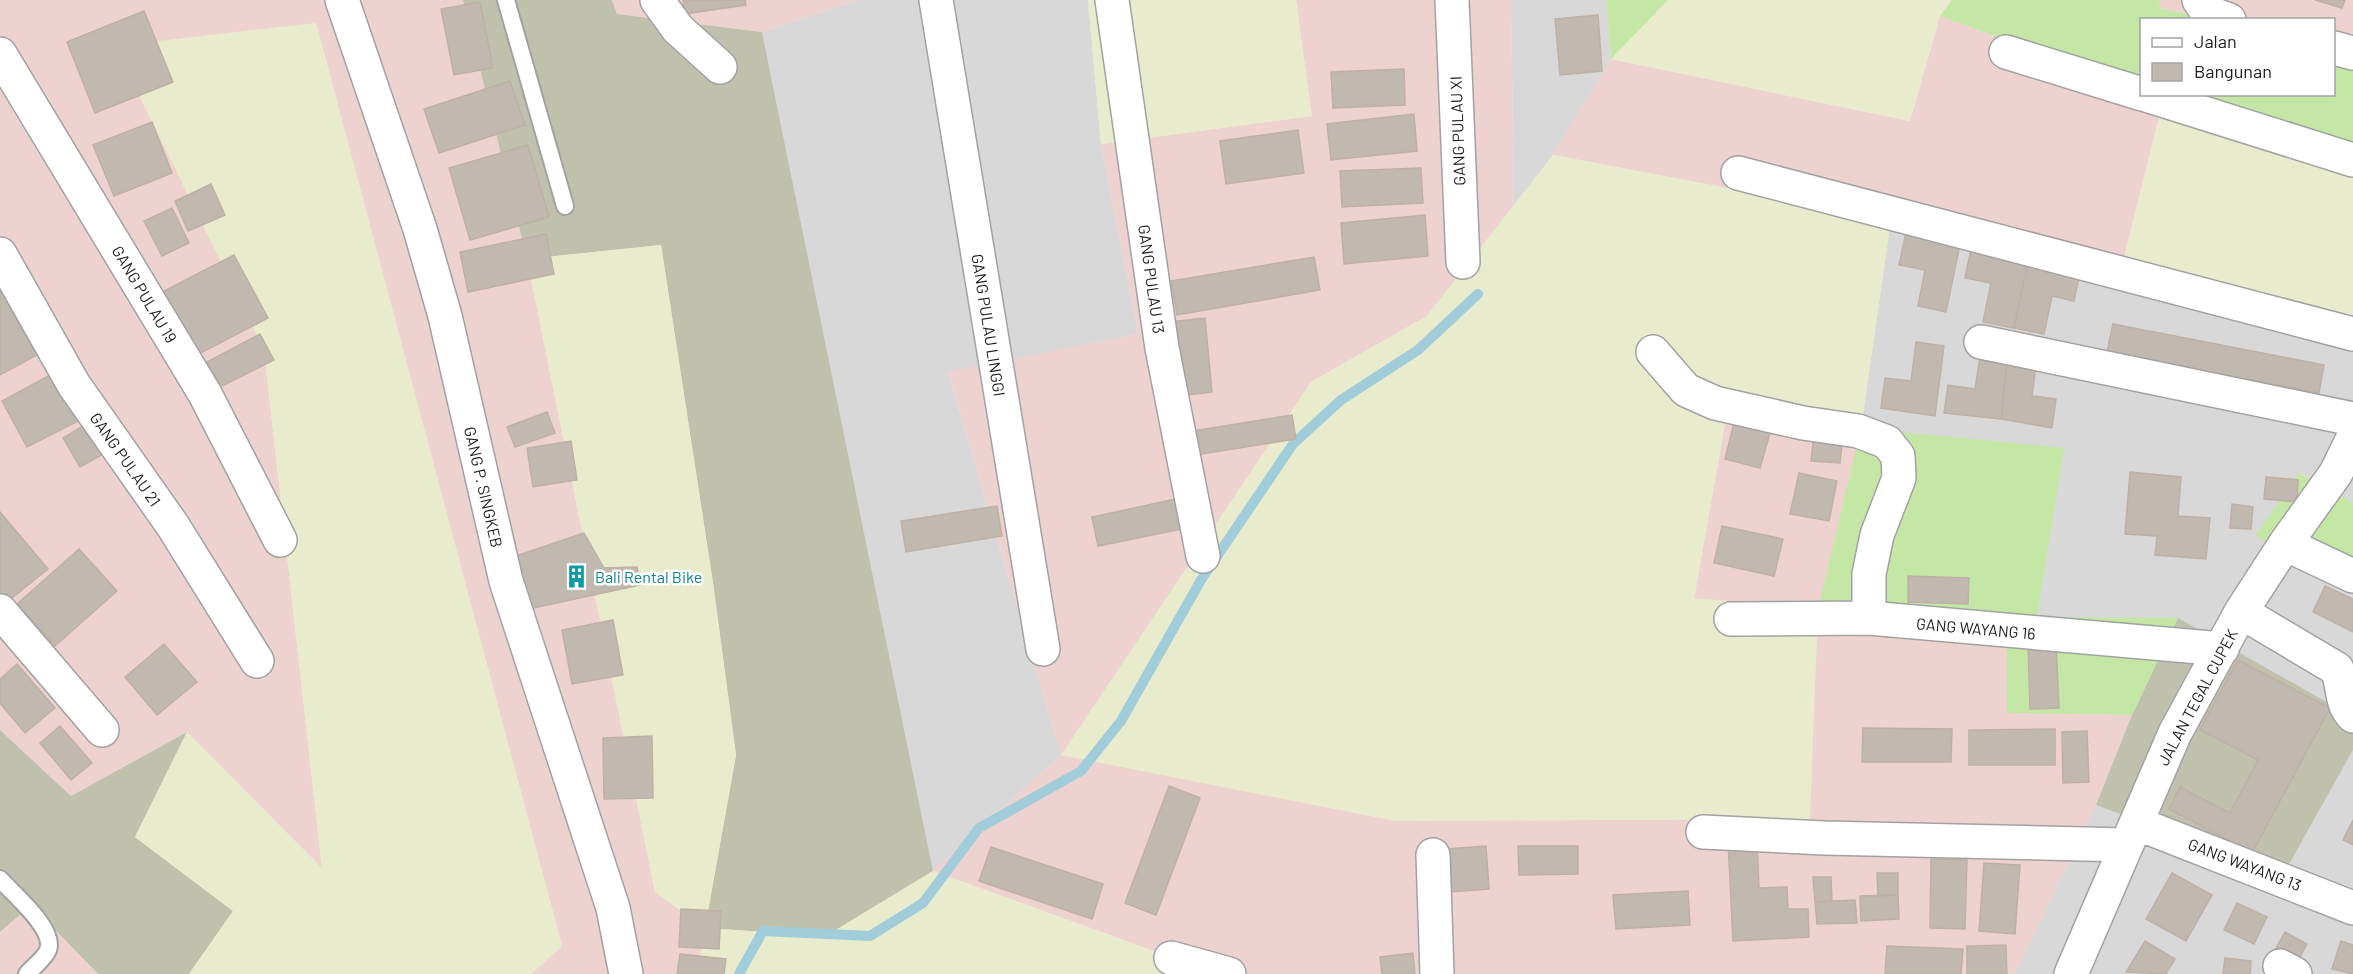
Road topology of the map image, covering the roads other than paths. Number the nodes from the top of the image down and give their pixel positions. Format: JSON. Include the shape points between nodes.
{"nodes":[{"id":1,"x":342,"y":0,"type":"edge"},
{"id":2,"x":506,"y":0,"type":"edge"},
{"id":3,"x":657,"y":0,"type":"edge"},
{"id":4,"x":936,"y":0,"type":"edge"},
{"id":5,"x":1112,"y":0,"type":"edge"},
{"id":6,"x":1452,"y":0,"type":"edge"},
{"id":7,"x":2199,"y":0,"type":"edge"},
{"id":8,"x":2224,"y":18,"type":"edge"},
{"id":9,"x":2335,"y":48,"type":"edge"},
{"id":10,"x":2006,"y":52,"type":"dead end"},
{"id":11,"x":2353,"y":53,"type":"edge"},
{"id":12,"x":0,"y":54,"type":"edge"},
{"id":13,"x":720,"y":66,"type":"dead end"},
{"id":14,"x":2140,"y":93,"type":"edge"},
{"id":15,"x":2148,"y":96,"type":"edge"},
{"id":16,"x":2353,"y":160,"type":"edge"},
{"id":17,"x":1738,"y":173,"type":"dead end"},
{"id":18,"x":565,"y":206,"type":"dead end"},
{"id":19,"x":0,"y":254,"type":"edge"},
{"id":20,"x":1463,"y":262,"type":"dead end"},
{"id":21,"x":2353,"y":334,"type":"edge"},
{"id":22,"x":1981,"y":342,"type":"dead end"},
{"id":23,"x":1653,"y":352,"type":"dead end"},
{"id":24,"x":2353,"y":419,"type":"edge"},
{"id":25,"x":2353,"y":438,"type":"edge"},
{"id":26,"x":2344,"y":477,"type":"edge"},
{"id":27,"x":280,"y":540,"type":"dead end"},
{"id":28,"x":2285,"y":544,"type":"junction"},
{"id":29,"x":1203,"y":556,"type":"dead end"},
{"id":30,"x":2353,"y":576,"type":"edge"},
{"id":31,"x":0,"y":611,"type":"edge"},
{"id":32,"x":2241,"y":612,"type":"junction"},
{"id":33,"x":1869,"y":618,"type":"junction"},
{"id":34,"x":1731,"y":619,"type":"dead end"},
{"id":35,"x":1043,"y":649,"type":"dead end"},
{"id":36,"x":2222,"y":649,"type":"junction"},
{"id":37,"x":257,"y":662,"type":"dead end"},
{"id":38,"x":2353,"y":716,"type":"edge"},
{"id":39,"x":102,"y":730,"type":"dead end"},
{"id":40,"x":1703,"y":832,"type":"dead end"},
{"id":41,"x":2131,"y":834,"type":"junction"},
{"id":42,"x":1433,"y":855,"type":"dead end"},
{"id":43,"x":0,"y":879,"type":"edge"},
{"id":44,"x":2353,"y":908,"type":"edge"},
{"id":45,"x":1171,"y":958,"type":"dead end"},
{"id":46,"x":27,"y":974,"type":"edge"},
{"id":47,"x":626,"y":974,"type":"edge"},
{"id":48,"x":1229,"y":974,"type":"edge"},
{"id":49,"x":1437,"y":974,"type":"edge"},
{"id":50,"x":2071,"y":974,"type":"edge"}],
"edges":[{"from":1,"to":47,"type":"street","name":"GANG P. SINGKEB","via":[[420,229],[445,316],[506,581],[613,908]]},
{"from":2,"to":18,"type":"lane"},
{"from":3,"to":13,"type":"street","via":[[678,29]]},
{"from":4,"to":35,"type":"street","name":"GANG PULAU LINGGI"},
{"from":5,"to":29,"type":"street","name":"GANG PULAU 13","via":[[1162,348]]},
{"from":6,"to":20,"type":"street","name":"GANG PULAU XI"},
{"from":7,"to":8,"type":"street","via":[[2207,12]]},
{"from":9,"to":11,"type":"street"},
{"from":10,"to":14,"type":"street"},
{"from":12,"to":27,"type":"street","name":"GANG PULAU 19","via":[[205,394]]},
{"from":15,"to":16,"type":"street"},
{"from":17,"to":21,"type":"street"},
{"from":19,"to":37,"type":"street","name":"GANG PULAU 21","via":[[74,385],[173,526]]},
{"from":22,"to":24,"type":"street"},
{"from":23,"to":33,"type":"street","via":[[1686,390],[1715,403],[1803,423],[1858,430],[1887,442],[1898,456],[1899,478],[1877,535],[1869,573]]},
{"from":25,"to":26,"type":"street","name":"JALAN TEGAL CUPEK"},
{"from":26,"to":28,"type":"street","name":"JALAN TEGAL CUPEK"},
{"from":28,"to":30,"type":"street"},
{"from":28,"to":32,"type":"street","name":"JALAN TEGAL CUPEK"},
{"from":31,"to":39,"type":"street"},
{"from":32,"to":36,"type":"street","name":"JALAN TEGAL CUPEK"},
{"from":32,"to":38,"type":"street","via":[[2337,669],[2344,703]]},
{"from":33,"to":34,"type":"street","name":"GANG WAYANG 16"},
{"from":33,"to":36,"type":"street","name":"GANG WAYANG 16"},
{"from":36,"to":41,"type":"street","name":"JALAN TEGAL CUPEK","via":[[2175,733]]},
{"from":40,"to":41,"type":"street","via":[[1825,838]]},
{"from":41,"to":44,"type":"street","name":"GANG WAYANG 13"},
{"from":41,"to":50,"type":"street","name":"JALAN TEGAL CUPEK"},
{"from":42,"to":49,"type":"street"},
{"from":43,"to":46,"type":"lane","via":[[41,922],[50,941],[48,951]]},
{"from":45,"to":48,"type":"street"}]}
